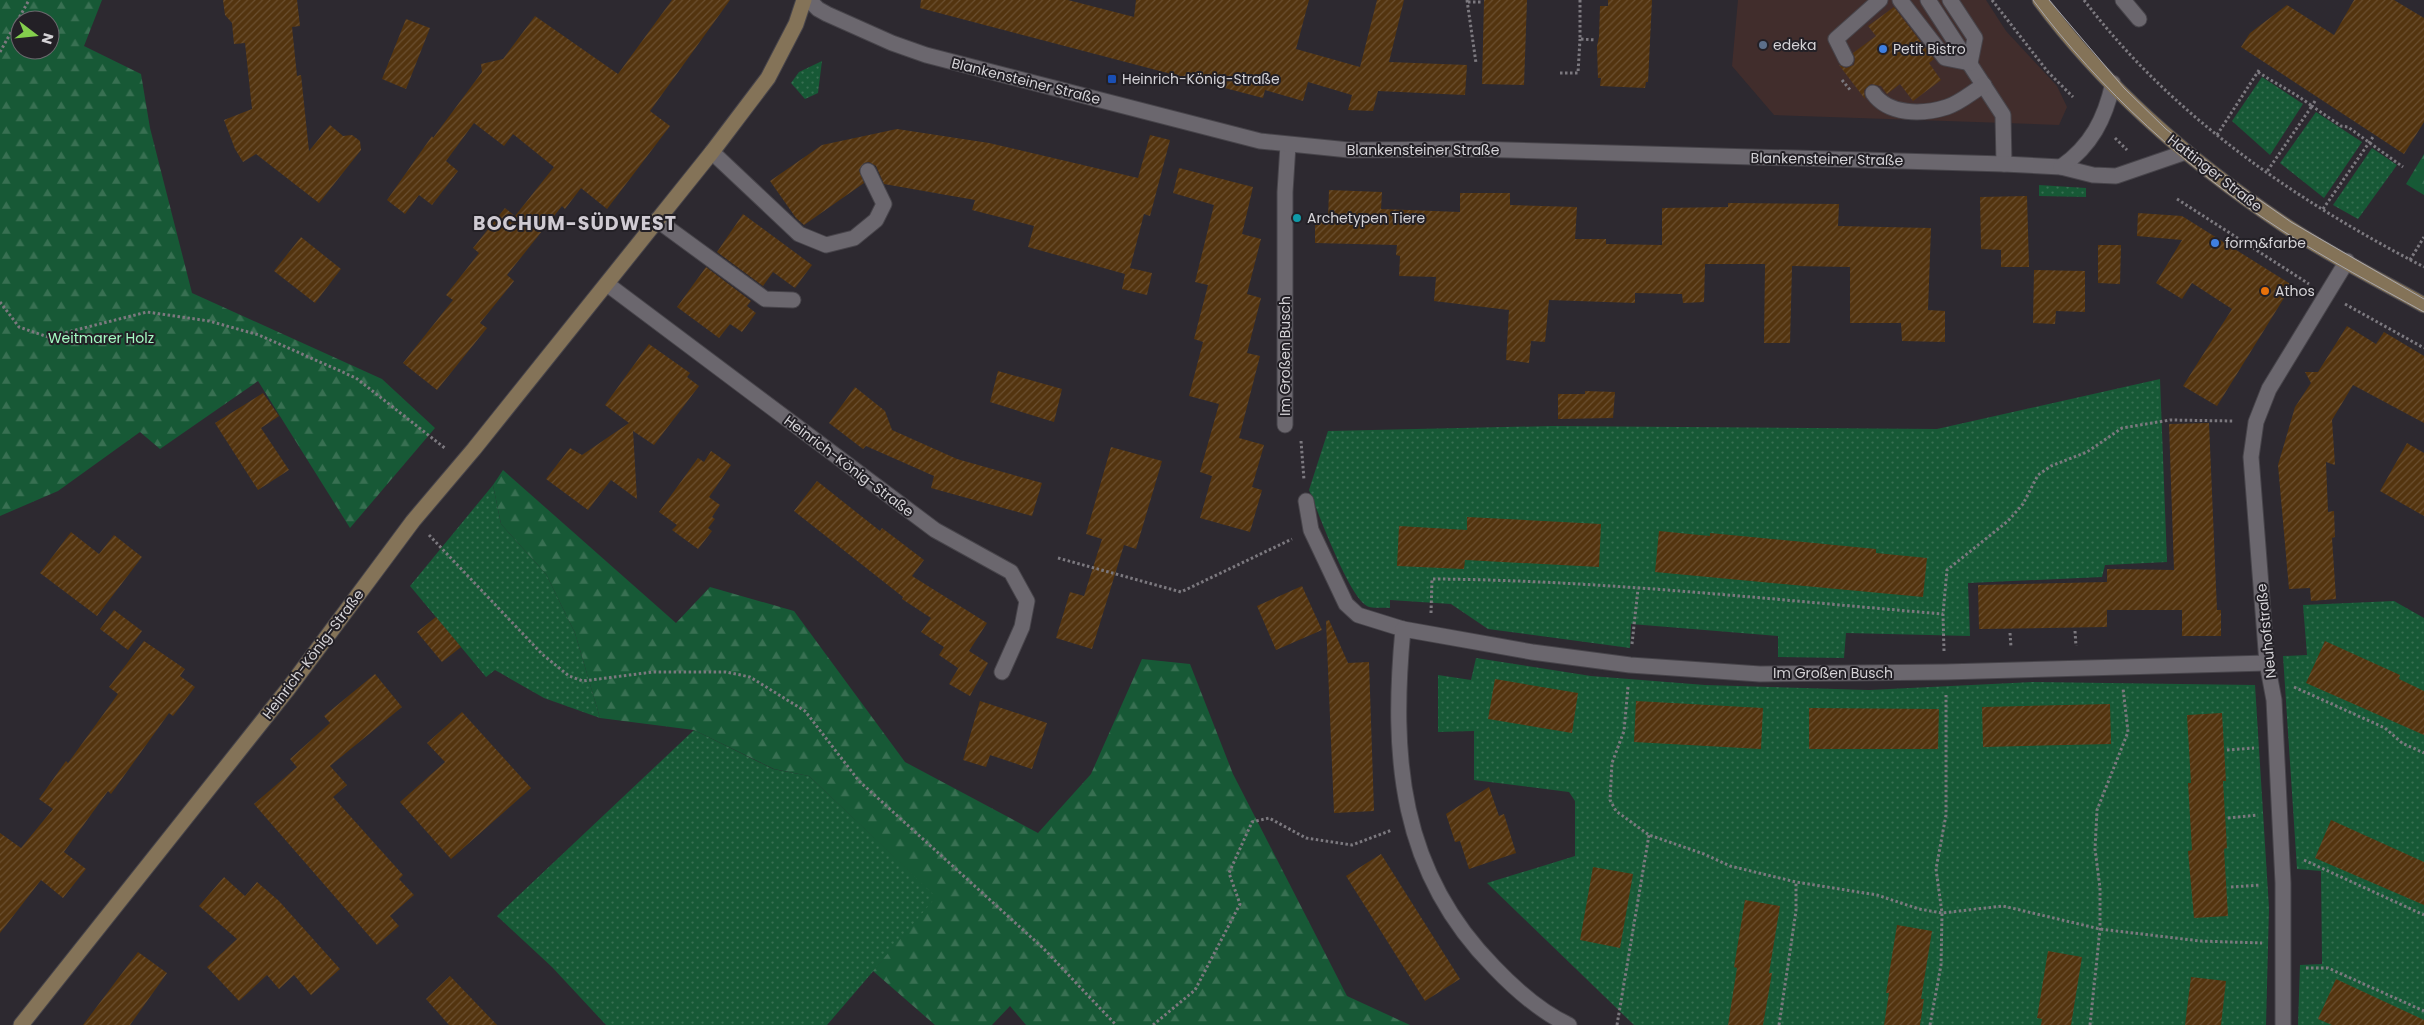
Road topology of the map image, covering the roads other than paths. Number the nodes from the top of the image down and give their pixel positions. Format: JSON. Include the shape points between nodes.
{"nodes":[{"id":1,"x":804,"y":0,"type":"edge"},
{"id":2,"x":809,"y":0,"type":"edge"},
{"id":3,"x":1880,"y":0,"type":"edge"},
{"id":4,"x":1900,"y":0,"type":"edge"},
{"id":5,"x":1928,"y":0,"type":"edge"},
{"id":6,"x":1950,"y":0,"type":"edge"},
{"id":7,"x":2040,"y":0,"type":"edge"},
{"id":8,"x":2123,"y":0,"type":"edge"},
{"id":9,"x":2139,"y":19,"type":"dead end"},
{"id":10,"x":1846,"y":59,"type":"dead end"},
{"id":11,"x":1970,"y":64,"type":"junction"},
{"id":12,"x":2113,"y":83,"type":"junction"},
{"id":13,"x":1984,"y":85,"type":"junction"},
{"id":14,"x":1872,"y":93,"type":"dead end"},
{"id":15,"x":1288,"y":145,"type":"junction"},
{"id":16,"x":712,"y":152,"type":"junction"},
{"id":17,"x":2186,"y":152,"type":"junction"},
{"id":18,"x":2004,"y":164,"type":"junction"},
{"id":19,"x":2061,"y":167,"type":"junction"},
{"id":20,"x":868,"y":171,"type":"dead end"},
{"id":21,"x":657,"y":220,"type":"junction"},
{"id":22,"x":2347,"y":261,"type":"junction"},
{"id":23,"x":607,"y":284,"type":"junction"},
{"id":24,"x":793,"y":300,"type":"dead end"},
{"id":25,"x":2424,"y":306,"type":"edge"},
{"id":26,"x":1285,"y":425,"type":"road end"},
{"id":27,"x":1306,"y":501,"type":"road end"},
{"id":28,"x":1403,"y":629,"type":"junction"},
{"id":29,"x":2267,"y":663,"type":"junction"},
{"id":30,"x":1002,"y":672,"type":"dead end"},
{"id":31,"x":21,"y":1025,"type":"edge"},
{"id":32,"x":1569,"y":1025,"type":"edge"},
{"id":33,"x":2283,"y":1025,"type":"edge"}],
"edges":[{"from":1,"to":16,"type":"main road","name":"Heinrich-König-Straße","via":[[796,24],[768,78]]},
{"from":2,"to":15,"type":"street","name":"Blankensteiner Straße","via":[[827,14],[892,44],[926,55],[1260,141]]},
{"from":3,"to":10,"type":"street","via":[[1836,39]]},
{"from":4,"to":11,"type":"street","via":[[1945,58]]},
{"from":5,"to":11,"type":"street"},
{"from":6,"to":11,"type":"street","via":[[1975,38]]},
{"from":7,"to":12,"type":"main road","name":"Hattinger Straße"},
{"from":8,"to":9,"type":"street"},
{"from":11,"to":13,"type":"street"},
{"from":12,"to":17,"type":"main road","name":"Hattinger Straße"},
{"from":12,"to":19,"type":"street","via":[[2100,124],[2079,154]]},
{"from":13,"to":14,"type":"street","via":[[1947,107],[1908,113],[1880,104]]},
{"from":13,"to":18,"type":"street","via":[[2003,114]]},
{"from":15,"to":18,"type":"street","name":"Blankensteiner Straße","via":[[1349,150],[1494,150]]},
{"from":15,"to":26,"type":"street","name":"Im Großen Busch"},
{"from":16,"to":20,"type":"street","via":[[799,234],[826,245],[854,238],[876,220],[884,204]]},
{"from":16,"to":21,"type":"main road","name":"Heinrich-König-Straße"},
{"from":17,"to":19,"type":"street","name":"Blankensteiner Straße","via":[[2116,176],[2093,175]]},
{"from":17,"to":22,"type":"main road","name":"Hattinger Straße","via":[[2250,202]]},
{"from":18,"to":19,"type":"street","name":"Blankensteiner Straße"},
{"from":21,"to":23,"type":"main road","name":"Heinrich-König-Straße"},
{"from":21,"to":24,"type":"street","via":[[765,299]]},
{"from":22,"to":25,"type":"main road","name":"Hattinger Straße"},
{"from":22,"to":29,"type":"street","name":"Neuhofstraße","via":[[2269,389],[2256,422],[2251,458]]},
{"from":23,"to":30,"type":"street","name":"Heinrich-König-Straße","via":[[935,530],[1011,572],[1027,600],[1022,627]]},
{"from":23,"to":31,"type":"main road","name":"Heinrich-König-Straße","via":[[413,521],[288,689]]},
{"from":27,"to":28,"type":"street","name":"Im Großen Busch","via":[[1311,530],[1346,604],[1358,615]]},
{"from":28,"to":29,"type":"street","name":"Im Großen Busch","via":[[1523,651],[1630,665],[1760,674]]},
{"from":28,"to":32,"type":"street","via":[[1399,734],[1410,823],[1422,858],[1437,892],[1481,954],[1530,1000]]},
{"from":29,"to":33,"type":"street","name":"Neuhofstraße","via":[[2272,684],[2282,850]]}]}
